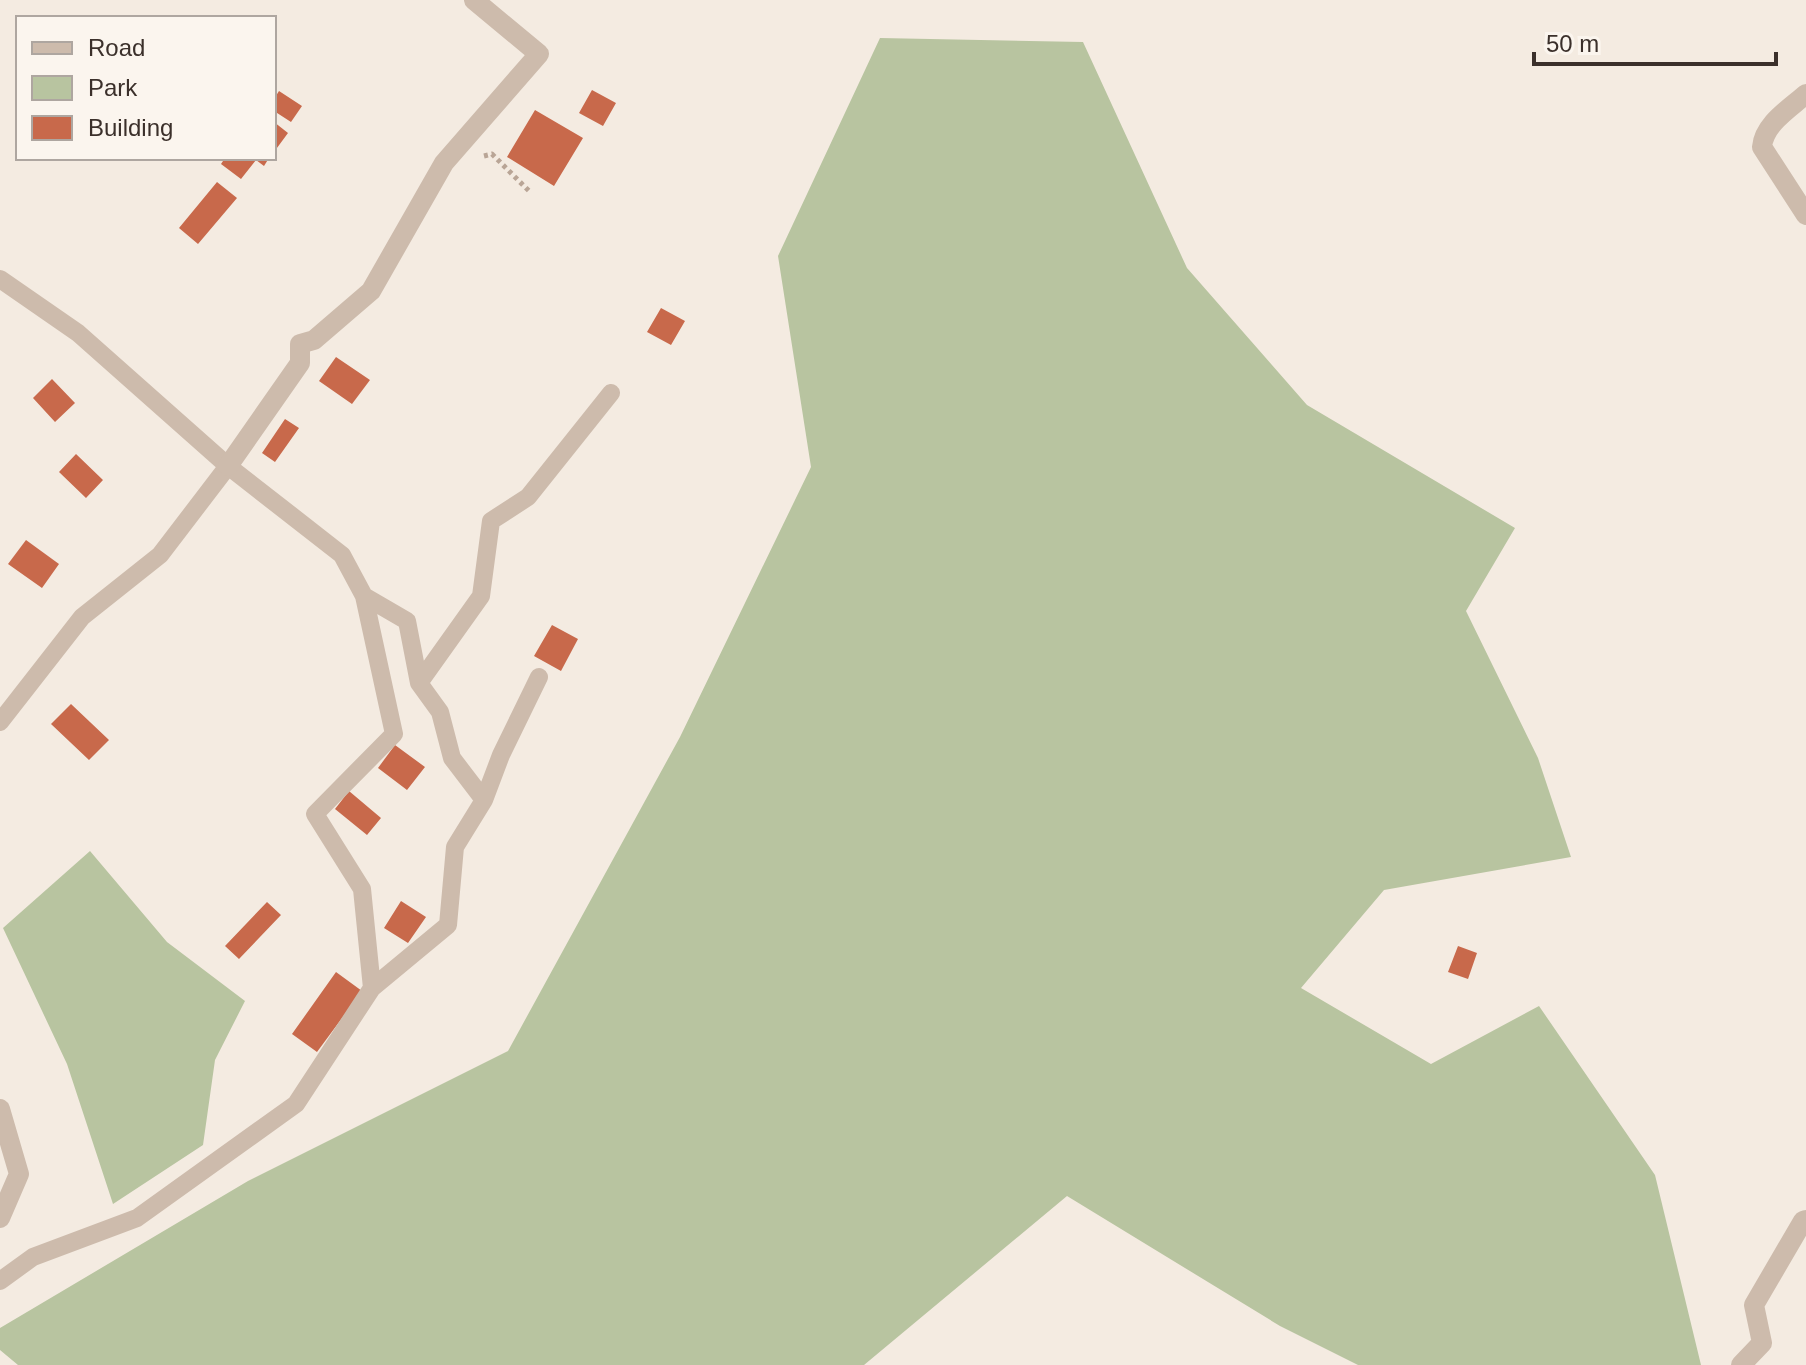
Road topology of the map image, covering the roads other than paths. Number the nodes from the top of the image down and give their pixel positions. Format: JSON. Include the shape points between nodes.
{"nodes":[{"id":1,"x":474,"y":0,"type":"edge"},
{"id":2,"x":1806,"y":94,"type":"edge"},
{"id":3,"x":1806,"y":215,"type":"edge"},
{"id":4,"x":0,"y":279,"type":"edge"},
{"id":5,"x":611,"y":393,"type":"dead end"},
{"id":6,"x":228,"y":466,"type":"junction"},
{"id":7,"x":364,"y":596,"type":"junction"},
{"id":8,"x":539,"y":677,"type":"dead end"},
{"id":9,"x":419,"y":683,"type":"junction"},
{"id":10,"x":0,"y":722,"type":"edge"},
{"id":11,"x":484,"y":800,"type":"junction"},
{"id":12,"x":372,"y":988,"type":"junction"},
{"id":13,"x":0,"y":1109,"type":"edge"},
{"id":14,"x":0,"y":1218,"type":"edge"},
{"id":15,"x":1806,"y":1220,"type":"edge"},
{"id":16,"x":0,"y":1281,"type":"edge"},
{"id":17,"x":1741,"y":1365,"type":"edge"}],
"edges":[{"from":1,"to":6,"type":"street","via":[[539,54],[444,163],[371,291],[314,340],[300,344],[300,363]]},
{"from":2,"to":3,"type":"street","via":[[1768,128],[1762,147]]},
{"from":4,"to":6,"type":"lane","via":[[78,333]]},
{"from":5,"to":9,"type":"lane","via":[[528,497],[491,521],[481,596]]},
{"from":6,"to":7,"type":"lane","via":[[342,555]]},
{"from":6,"to":10,"type":"lane","via":[[160,555],[82,617]]},
{"from":7,"to":9,"type":"lane","via":[[407,621]]},
{"from":7,"to":12,"type":"lane","via":[[394,734],[315,814],[362,889]]},
{"from":8,"to":11,"type":"lane"},
{"from":9,"to":11,"type":"lane","via":[[440,712],[452,758]]},
{"from":11,"to":12,"type":"lane","via":[[455,847],[448,925]]},
{"from":12,"to":16,"type":"lane","via":[[296,1104],[137,1218],[33,1257]]},
{"from":13,"to":14,"type":"street","via":[[19,1174]]},
{"from":15,"to":17,"type":"street","via":[[1754,1305],[1762,1343]]}]}
